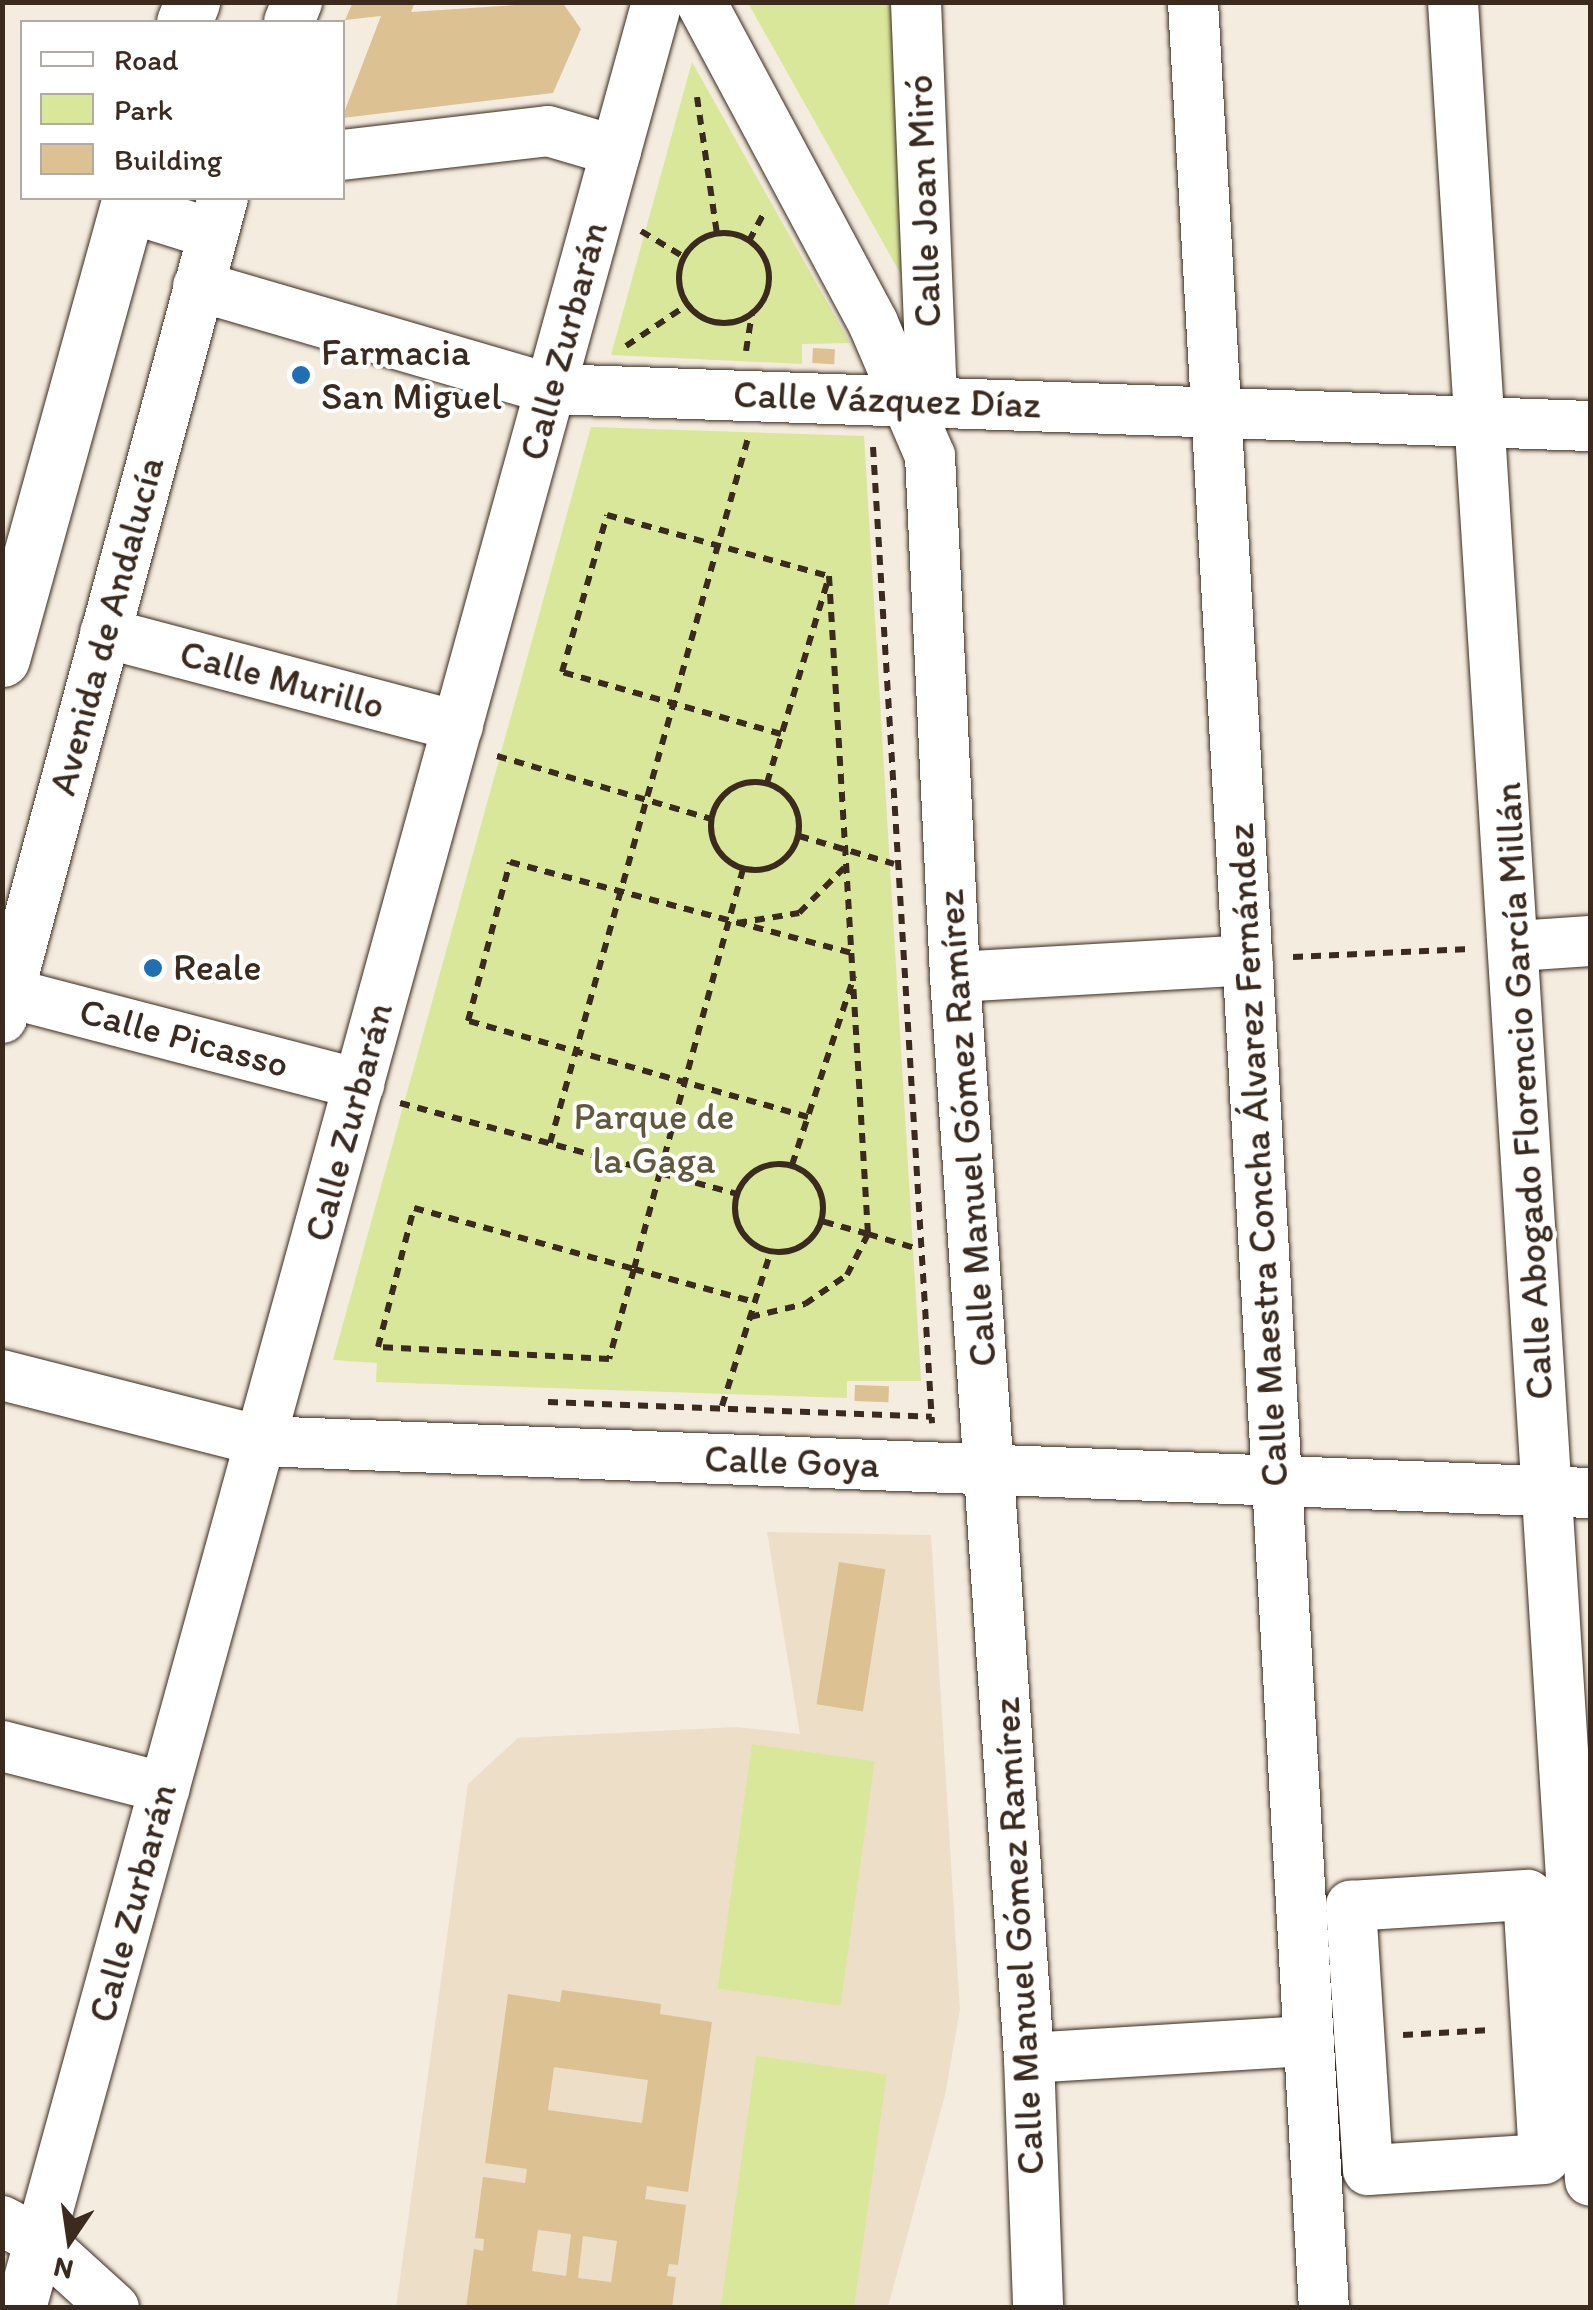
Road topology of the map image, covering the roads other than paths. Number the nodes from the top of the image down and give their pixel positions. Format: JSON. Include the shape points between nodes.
{"nodes":[{"id":1,"x":657,"y":2,"type":"edge"},
{"id":2,"x":701,"y":2,"type":"edge"},
{"id":3,"x":916,"y":2,"type":"edge"},
{"id":4,"x":1193,"y":2,"type":"edge"},
{"id":5,"x":1453,"y":2,"type":"edge"},
{"id":6,"x":616,"y":151,"type":"junction"},
{"id":7,"x":345,"y":155,"type":"edge"},
{"id":8,"x":128,"y":202,"type":"edge"},
{"id":9,"x":218,"y":216,"type":"edge"},
{"id":10,"x":198,"y":286,"type":"junction"},
{"id":11,"x":551,"y":390,"type":"junction"},
{"id":12,"x":920,"y":400,"type":"junction"},
{"id":13,"x":1215,"y":413,"type":"junction"},
{"id":14,"x":1482,"y":422,"type":"junction"},
{"id":15,"x":1590,"y":426,"type":"edge"},
{"id":16,"x":105,"y":634,"type":"junction"},
{"id":17,"x":2,"y":659,"type":"edge"},
{"id":18,"x":472,"y":739,"type":"junction"},
{"id":19,"x":1590,"y":941,"type":"edge"},
{"id":20,"x":1516,"y":946,"type":"junction"},
{"id":21,"x":1248,"y":960,"type":"junction"},
{"id":22,"x":955,"y":977,"type":"junction"},
{"id":23,"x":6,"y":1005,"type":"edge"},
{"id":24,"x":374,"y":1092,"type":"junction"},
{"id":25,"x":2,"y":1375,"type":"edge"},
{"id":26,"x":260,"y":1441,"type":"junction"},
{"id":27,"x":990,"y":1470,"type":"junction"},
{"id":28,"x":1277,"y":1480,"type":"junction"},
{"id":29,"x":1569,"y":1492,"type":"edge"},
{"id":30,"x":2,"y":1746,"type":"edge"},
{"id":31,"x":165,"y":1788,"type":"junction"},
{"id":32,"x":1569,"y":2025,"type":"edge"},
{"id":33,"x":1309,"y":2041,"type":"junction"},
{"id":34,"x":1029,"y":2058,"type":"junction"},
{"id":35,"x":1590,"y":2180,"type":"edge"},
{"id":36,"x":21,"y":2231,"type":"edge"},
{"id":37,"x":21,"y":2308,"type":"edge"},
{"id":38,"x":114,"y":2308,"type":"edge"},
{"id":39,"x":1038,"y":2308,"type":"edge"},
{"id":40,"x":1324,"y":2308,"type":"edge"}],
"edges":[{"from":1,"to":6,"type":"street","name":"Calle Zurbarán"},
{"from":2,"to":12,"type":"street","name":"Calle Manuel Gómez Ramírez"},
{"from":3,"to":12,"type":"street","name":"Calle Joan Miró"},
{"from":4,"to":13,"type":"street","name":"Calle Maestra Concha Álvarez Fernández"},
{"from":5,"to":14,"type":"street","name":"Calle Abogado Florencio García Millán"},
{"from":6,"to":7,"type":"street","via":[[548,131]]},
{"from":6,"to":11,"type":"street","name":"Calle Zurbarán"},
{"from":8,"to":9,"type":"street","name":"Avenida de Andalucía"},
{"from":8,"to":17,"type":"highway","name":"Avenida de Andalucía"},
{"from":9,"to":10,"type":"street","name":"Avenida de Andalucía"},
{"from":10,"to":11,"type":"street","name":"Calle Vázquez Díaz"},
{"from":10,"to":16,"type":"street","name":"Avenida de Andalucía"},
{"from":11,"to":12,"type":"street","name":"Calle Vázquez Díaz"},
{"from":11,"to":18,"type":"street","name":"Calle Zurbarán"},
{"from":12,"to":13,"type":"street","name":"Calle Vázquez Díaz"},
{"from":12,"to":22,"type":"street","name":"Calle Manuel Gómez Ramírez","via":[[930,456]]},
{"from":13,"to":14,"type":"street","name":"Calle Vázquez Díaz"},
{"from":13,"to":21,"type":"street","name":"Calle Maestra Concha Álvarez Fernández"},
{"from":14,"to":15,"type":"street","name":"Calle Vázquez Díaz"},
{"from":14,"to":20,"type":"street","name":"Calle Abogado Florencio García Millán"},
{"from":16,"to":18,"type":"street","name":"Calle Murillo"},
{"from":16,"to":23,"type":"street","name":"Avenida de Andalucía"},
{"from":18,"to":24,"type":"street","name":"Calle Zurbarán"},
{"from":19,"to":20,"type":"street"},
{"from":20,"to":29,"type":"street","name":"Calle Abogado Florencio García Millán"},
{"from":21,"to":22,"type":"street"},
{"from":21,"to":28,"type":"street","name":"Calle Maestra Concha Álvarez Fernández"},
{"from":22,"to":27,"type":"street","name":"Calle Manuel Gómez Ramírez"},
{"from":23,"to":24,"type":"street","name":"Calle Picasso"},
{"from":24,"to":26,"type":"street","name":"Calle Zurbarán"},
{"from":25,"to":26,"type":"street","name":"Calle Goya"},
{"from":26,"to":27,"type":"street","name":"Calle Goya"},
{"from":26,"to":31,"type":"street","name":"Calle Zurbarán"},
{"from":27,"to":28,"type":"street","name":"Calle Goya"},
{"from":27,"to":34,"type":"street","name":"Calle Manuel Gómez Ramírez"},
{"from":28,"to":29,"type":"street","name":"Calle Goya"},
{"from":28,"to":33,"type":"street","name":"Calle Maestra Concha Álvarez Fernández"},
{"from":29,"to":32,"type":"street","name":"Calle Abogado Florencio García Millán"},
{"from":30,"to":31,"type":"street"},
{"from":31,"to":36,"type":"street","name":"Calle Zurbarán"},
{"from":32,"to":32,"type":"street","via":[[1544,2160],[1368,2170],[1352,1906],[1528,1895]]},
{"from":32,"to":35,"type":"street","name":"Calle Abogado Florencio García Millán"},
{"from":33,"to":34,"type":"street"},
{"from":33,"to":40,"type":"street","name":"Calle Maestra Concha Álvarez Fernández"},
{"from":34,"to":39,"type":"street","name":"Calle Manuel Gómez Ramírez"},
{"from":36,"to":37,"type":"street","name":"Calle Zurbarán"},
{"from":36,"to":38,"type":"street"}]}
